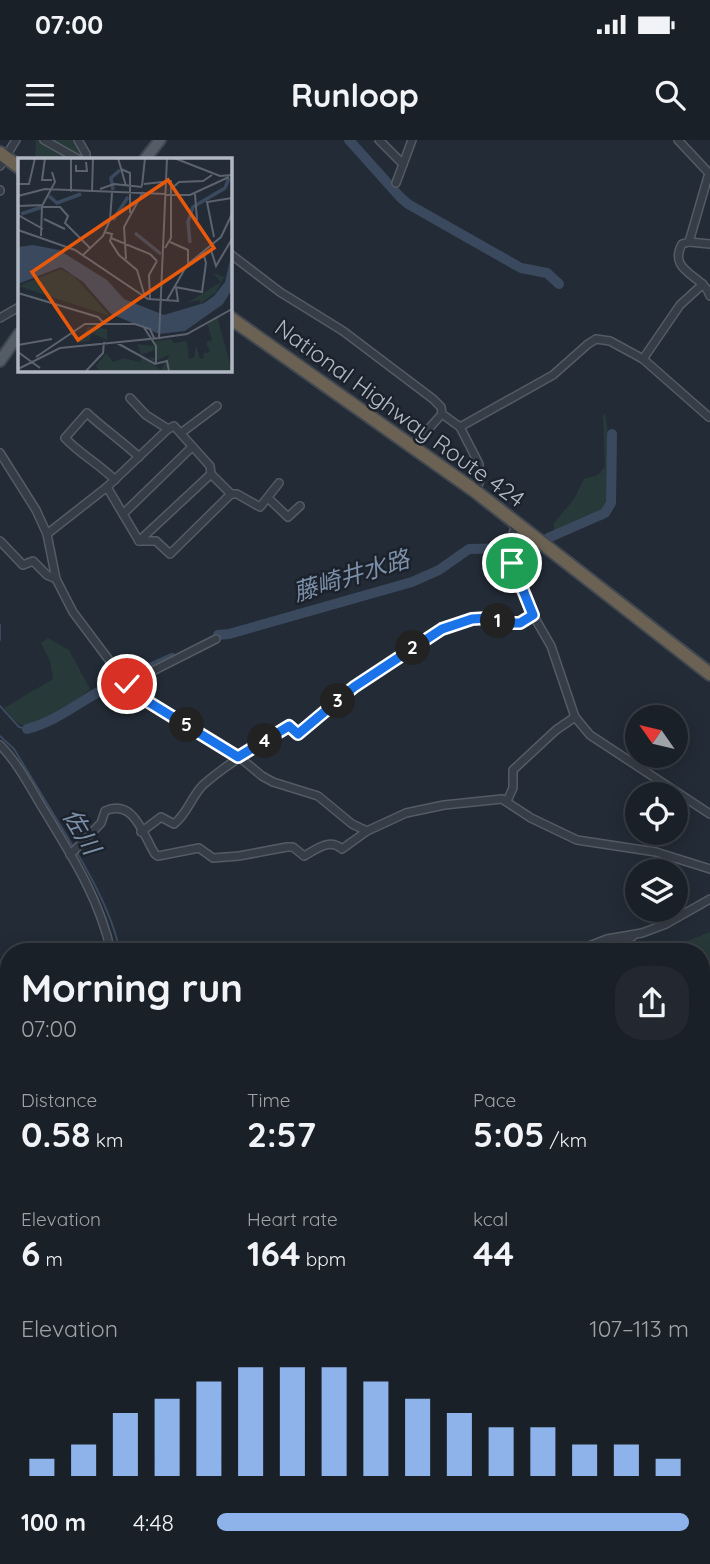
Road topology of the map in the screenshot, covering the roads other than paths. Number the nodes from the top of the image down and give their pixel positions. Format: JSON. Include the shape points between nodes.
{"nodes":[{"id":1,"x":16,"y":140,"type":"edge"},
{"id":2,"x":44,"y":140,"type":"edge"},
{"id":3,"x":78,"y":140,"type":"edge"},
{"id":4,"x":160,"y":140,"type":"edge"},
{"id":5,"x":379,"y":140,"type":"edge"},
{"id":6,"x":412,"y":140,"type":"edge"},
{"id":7,"x":678,"y":140,"type":"edge"},
{"id":8,"x":76,"y":158,"type":"edge"},
{"id":9,"x":86,"y":158,"type":"edge"},
{"id":10,"x":146,"y":158,"type":"edge"},
{"id":11,"x":2,"y":159,"type":"edge"},
{"id":12,"x":403,"y":164,"type":"junction"},
{"id":13,"x":18,"y":167,"type":"edge"},
{"id":14,"x":709,"y":173,"type":"edge"},
{"id":15,"x":396,"y":183,"type":"dead end"},
{"id":16,"x":689,"y":242,"type":"junction"},
{"id":17,"x":710,"y":244,"type":"edge"},
{"id":18,"x":231,"y":255,"type":"edge"},
{"id":19,"x":708,"y":290,"type":"edge"},
{"id":20,"x":18,"y":308,"type":"edge"},
{"id":21,"x":0,"y":318,"type":"edge"},
{"id":22,"x":231,"y":318,"type":"edge"},
{"id":23,"x":18,"y":335,"type":"edge"},
{"id":24,"x":643,"y":359,"type":"junction"},
{"id":25,"x":0,"y":361,"type":"edge"},
{"id":26,"x":130,"y":398,"type":"dead end"},
{"id":27,"x":217,"y":406,"type":"dead end"},
{"id":28,"x":442,"y":414,"type":"junction"},
{"id":29,"x":710,"y":414,"type":"edge"},
{"id":30,"x":460,"y":427,"type":"junction"},
{"id":31,"x":168,"y":429,"type":"junction"},
{"id":32,"x":181,"y":433,"type":"junction"},
{"id":33,"x":413,"y":446,"type":"junction"},
{"id":34,"x":192,"y":447,"type":"junction"},
{"id":35,"x":0,"y":453,"type":"edge"},
{"id":36,"x":139,"y":457,"type":"junction"},
{"id":37,"x":211,"y":474,"type":"junction"},
{"id":38,"x":115,"y":480,"type":"junction"},
{"id":39,"x":279,"y":482,"type":"dead end"},
{"id":40,"x":107,"y":487,"type":"junction"},
{"id":41,"x":475,"y":491,"type":"junction"},
{"id":42,"x":232,"y":494,"type":"junction"},
{"id":43,"x":268,"y":498,"type":"junction"},
{"id":44,"x":300,"y":506,"type":"dead end"},
{"id":45,"x":123,"y":514,"type":"junction"},
{"id":46,"x":516,"y":523,"type":"junction"},
{"id":47,"x":47,"y":534,"type":"junction"},
{"id":48,"x":0,"y":541,"type":"edge"},
{"id":49,"x":139,"y":541,"type":"junction"},
{"id":50,"x":56,"y":579,"type":"junction"},
{"id":51,"x":533,"y":615,"type":"junction"},
{"id":52,"x":216,"y":639,"type":"dead end"},
{"id":53,"x":710,"y":674,"type":"edge"},
{"id":54,"x":127,"y":684,"type":"junction"},
{"id":55,"x":575,"y":717,"type":"junction"},
{"id":56,"x":0,"y":745,"type":"edge"},
{"id":57,"x":238,"y":757,"type":"junction"},
{"id":58,"x":507,"y":801,"type":"junction"},
{"id":59,"x":710,"y":814,"type":"edge"},
{"id":60,"x":367,"y":831,"type":"junction"},
{"id":61,"x":141,"y":832,"type":"junction"},
{"id":62,"x":71,"y":854,"type":"junction"},
{"id":63,"x":710,"y":869,"type":"edge"},
{"id":64,"x":710,"y":899,"type":"edge"},
{"id":65,"x":642,"y":933,"type":"junction"},
{"id":66,"x":109,"y":943,"type":"edge"},
{"id":67,"x":597,"y":943,"type":"edge"},
{"id":68,"x":617,"y":943,"type":"edge"},
{"id":69,"x":355,"y":1564,"type":"edge"},
{"id":70,"x":365,"y":1564,"type":"edge"}],
"edges":[{"from":1,"to":11,"type":"street"},
{"from":2,"to":8,"type":"street"},
{"from":3,"to":9,"type":"street"},
{"from":4,"to":10,"type":"main road"},
{"from":5,"to":12,"type":"street"},
{"from":6,"to":12,"type":"street"},
{"from":7,"to":14,"type":"street"},
{"from":11,"to":13,"type":"highway"},
{"from":12,"to":15,"type":"street"},
{"from":14,"to":16,"type":"street"},
{"from":16,"to":17,"type":"street"},
{"from":16,"to":19,"type":"street","via":[[678,251],[679,264]]},
{"from":18,"to":28,"type":"street","via":[[379,358],[433,399]]},
{"from":19,"to":24,"type":"street","via":[[680,305]]},
{"from":20,"to":21,"type":"street"},
{"from":22,"to":33,"type":"highway","name":"National Highway Route 424"},
{"from":23,"to":25,"type":"main road"},
{"from":24,"to":29,"type":"street"},
{"from":24,"to":30,"type":"street","via":[[610,341],[596,339],[553,375]]},
{"from":26,"to":31,"type":"street"},
{"from":27,"to":32,"type":"street"},
{"from":28,"to":30,"type":"street"},
{"from":28,"to":33,"type":"street"},
{"from":30,"to":41,"type":"street","via":[[479,464]]},
{"from":31,"to":32,"type":"street","via":[[174,426]]},
{"from":31,"to":36,"type":"street"},
{"from":32,"to":34,"type":"street"},
{"from":33,"to":41,"type":"highway","name":"National Highway Route 424"},
{"from":34,"to":37,"type":"street","via":[[210,466]]},
{"from":34,"to":45,"type":"street"},
{"from":35,"to":47,"type":"street"},
{"from":36,"to":38,"type":"street"},
{"from":36,"to":38,"type":"street","via":[[87,414],[73,427],[65,439]]},
{"from":37,"to":42,"type":"street"},
{"from":37,"to":49,"type":"street"},
{"from":38,"to":40,"type":"street"},
{"from":39,"to":43,"type":"street"},
{"from":40,"to":45,"type":"street"},
{"from":40,"to":47,"type":"street"},
{"from":41,"to":46,"type":"highway","name":"National Highway Route 424"},
{"from":42,"to":43,"type":"street","via":[[260,507]]},
{"from":42,"to":49,"type":"street","via":[[170,554],[156,541]]},
{"from":43,"to":44,"type":"street","via":[[288,517]]},
{"from":45,"to":49,"type":"street"},
{"from":46,"to":51,"type":"street","via":[[512,563]]},
{"from":46,"to":53,"type":"highway","name":"National Highway Route 424"},
{"from":47,"to":50,"type":"street"},
{"from":48,"to":50,"type":"street","via":[[23,565],[33,561]]},
{"from":50,"to":54,"type":"street","via":[[73,612]]},
{"from":51,"to":55,"type":"street","via":[[551,646]]},
{"from":51,"to":57,"type":"street","via":[[520,623],[472,619],[442,629],[354,687],[298,734],[289,726]]},
{"from":52,"to":54,"type":"street"},
{"from":54,"to":57,"type":"street"},
{"from":55,"to":58,"type":"street","via":[[513,770]]},
{"from":55,"to":59,"type":"street","via":[[590,735]]},
{"from":56,"to":62,"type":"street"},
{"from":57,"to":60,"type":"street","via":[[273,782],[318,796]]},
{"from":57,"to":61,"type":"street","via":[[202,786],[177,822],[161,817]]},
{"from":58,"to":60,"type":"street","via":[[475,801],[406,813]]},
{"from":58,"to":63,"type":"street","via":[[578,840],[656,852]]},
{"from":60,"to":61,"type":"street","via":[[342,849],[330,843],[304,856],[288,847],[213,858],[199,848],[158,856]]},
{"from":61,"to":62,"type":"street","via":[[132,814],[121,808],[109,809],[101,824]]},
{"from":62,"to":66,"type":"street"},
{"from":64,"to":65,"type":"street"},
{"from":65,"to":67,"type":"street"},
{"from":65,"to":68,"type":"street"},
{"from":69,"to":70,"type":"street"}]}
